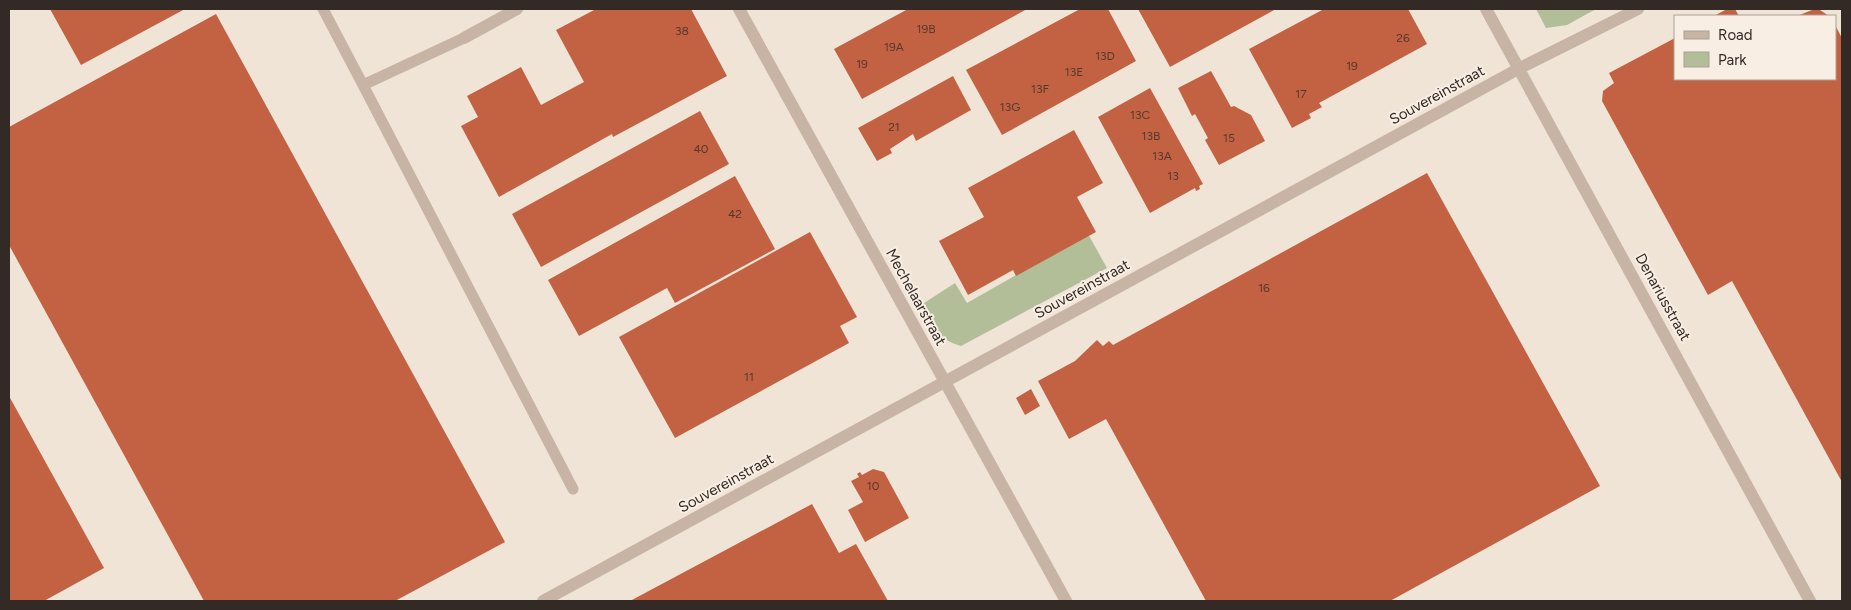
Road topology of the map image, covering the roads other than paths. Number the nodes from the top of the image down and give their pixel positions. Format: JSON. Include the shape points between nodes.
{"nodes":[{"id":1,"x":323,"y":9,"type":"edge"},
{"id":2,"x":517,"y":9,"type":"edge"},
{"id":3,"x":739,"y":9,"type":"edge"},
{"id":4,"x":1486,"y":9,"type":"edge"},
{"id":5,"x":1638,"y":9,"type":"edge"},
{"id":6,"x":464,"y":38,"type":"joint"},
{"id":7,"x":1520,"y":68,"type":"junction"},
{"id":8,"x":363,"y":85,"type":"junction"},
{"id":9,"x":945,"y":383,"type":"junction"},
{"id":10,"x":573,"y":489,"type":"dead end"},
{"id":11,"x":543,"y":601,"type":"edge"},
{"id":12,"x":1066,"y":601,"type":"edge"},
{"id":13,"x":1810,"y":601,"type":"edge"}],
"edges":[{"from":1,"to":8,"type":"lane"},
{"from":2,"to":6,"type":"street"},
{"from":3,"to":9,"type":"street","name":"Mechelaarstraat"},
{"from":4,"to":7,"type":"street","name":"Denariusstraat"},
{"from":5,"to":7,"type":"street","name":"Souvereinstraat"},
{"from":6,"to":8,"type":"lane"},
{"from":7,"to":9,"type":"street","name":"Souvereinstraat"},
{"from":7,"to":13,"type":"street","name":"Denariusstraat"},
{"from":8,"to":10,"type":"lane"},
{"from":9,"to":11,"type":"street","name":"Souvereinstraat"},
{"from":9,"to":12,"type":"street","name":"Mechelaarstraat"}]}
